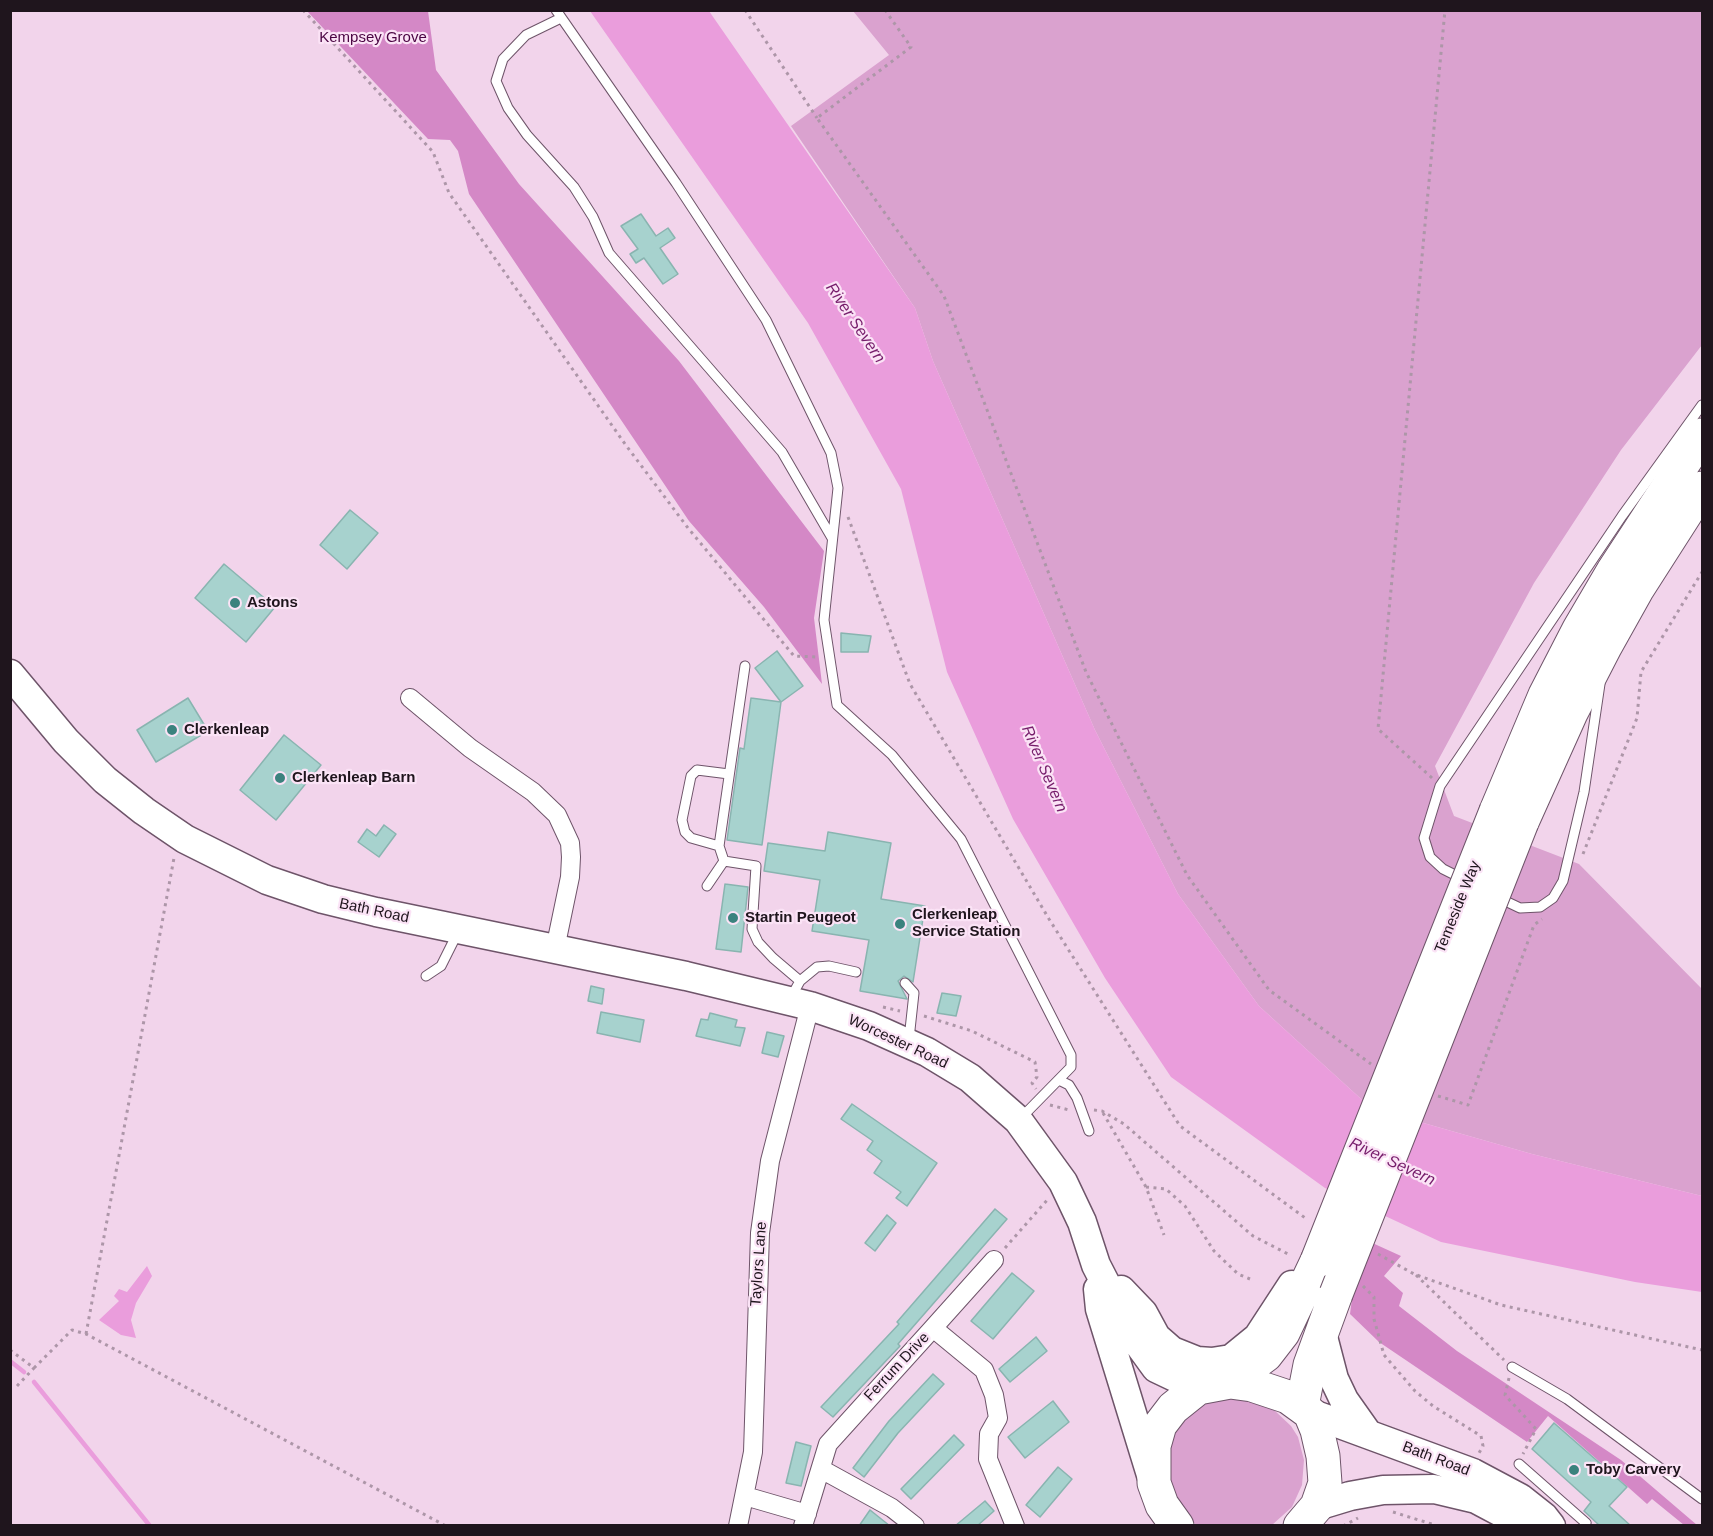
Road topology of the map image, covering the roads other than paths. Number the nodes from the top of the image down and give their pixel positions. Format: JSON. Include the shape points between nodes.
{"nodes":[{"id":1,"x":558,"y":14,"type":"edge"},
{"id":2,"x":1702,"y":405,"type":"edge"},
{"id":3,"x":1702,"y":435,"type":"edge"},
{"id":4,"x":1702,"y":488,"type":"edge"},
{"id":5,"x":832,"y":539,"type":"junction"},
{"id":6,"x":1605,"y":647,"type":"junction"},
{"id":7,"x":745,"y":666,"type":"dead end"},
{"id":8,"x":10,"y":674,"type":"edge"},
{"id":9,"x":410,"y":698,"type":"dead end"},
{"id":10,"x":729,"y":774,"type":"junction"},
{"id":11,"x":1509,"y":817,"type":"junction"},
{"id":12,"x":719,"y":846,"type":"junction"},
{"id":13,"x":724,"y":861,"type":"junction"},
{"id":14,"x":707,"y":886,"type":"dead end"},
{"id":15,"x":459,"y":929,"type":"junction"},
{"id":16,"x":555,"y":949,"type":"junction"},
{"id":17,"x":856,"y":972,"type":"dead end"},
{"id":18,"x":426,"y":976,"type":"dead end"},
{"id":19,"x":905,"y":983,"type":"dead end"},
{"id":20,"x":800,"y":996,"type":"junction"},
{"id":21,"x":909,"y":1044,"type":"junction"},
{"id":22,"x":1059,"y":1080,"type":"junction"},
{"id":23,"x":1018,"y":1120,"type":"junction"},
{"id":24,"x":1089,"y":1131,"type":"dead end"},
{"id":25,"x":1311,"y":1258,"type":"junction"},
{"id":26,"x":994,"y":1260,"type":"road end"},
{"id":27,"x":1096,"y":1265,"type":"junction"},
{"id":28,"x":933,"y":1328,"type":"junction"},
{"id":29,"x":1322,"y":1333,"type":"junction"},
{"id":30,"x":1512,"y":1367,"type":"road end"},
{"id":31,"x":1230,"y":1383,"type":"junction"},
{"id":32,"x":1198,"y":1388,"type":"junction"},
{"id":33,"x":1306,"y":1410,"type":"junction"},
{"id":34,"x":1368,"y":1434,"type":"junction"},
{"id":35,"x":1519,"y":1464,"type":"road end"},
{"id":36,"x":820,"y":1469,"type":"junction"},
{"id":37,"x":1154,"y":1483,"type":"junction"},
{"id":38,"x":745,"y":1496,"type":"junction"},
{"id":39,"x":1702,"y":1499,"type":"edge"},
{"id":40,"x":1309,"y":1516,"type":"edge"},
{"id":41,"x":805,"y":1520,"type":"edge"},
{"id":42,"x":738,"y":1526,"type":"edge"},
{"id":43,"x":915,"y":1526,"type":"edge"},
{"id":44,"x":1015,"y":1526,"type":"edge"},
{"id":45,"x":1177,"y":1526,"type":"edge"},
{"id":46,"x":1527,"y":1526,"type":"edge"},
{"id":47,"x":1551,"y":1526,"type":"edge"},
{"id":48,"x":1584,"y":1526,"type":"edge"}],
"edges":[{"from":1,"to":5,"type":"lane","via":[[766,320],[831,453],[838,488]]},
{"from":1,"to":5,"type":"lane","via":[[526,35],[503,59],[496,81],[508,108],[574,187],[609,253],[782,452]]},
{"from":2,"to":6,"type":"lane","via":[[1622,516],[1440,786],[1424,838],[1430,857],[1443,868],[1520,908],[1540,907],[1553,898],[1563,881],[1574,840]]},
{"from":3,"to":11,"type":"highway","name":"Temeside Way","via":[[1579,629],[1545,695]]},
{"from":4,"to":6,"type":"highway","name":"Temeside Way"},
{"from":5,"to":22,"type":"lane","via":[[824,620],[837,705],[892,755],[961,839],[1071,1055],[1071,1067]]},
{"from":6,"to":11,"type":"highway","name":"Temeside Way"},
{"from":7,"to":10,"type":"lane"},
{"from":8,"to":15,"type":"main road","name":"Bath Road","via":[[66,741],[105,780],[185,839],[267,880],[323,899]]},
{"from":9,"to":16,"type":"street","via":[[470,748],[533,792],[557,815],[570,843],[571,857]]},
{"from":10,"to":12,"type":"lane"},
{"from":10,"to":12,"type":"lane","via":[[697,770],[690,776],[682,820],[691,838]]},
{"from":11,"to":25,"type":"highway","name":"Temeside Way","bridge":true},
{"from":11,"to":29,"type":"highway","name":"Temeside Way","bridge":true,"via":[[1345,1288]]},
{"from":12,"to":13,"type":"lane"},
{"from":13,"to":14,"type":"lane"},
{"from":13,"to":20,"type":"lane","via":[[756,866],[752,929]]},
{"from":15,"to":16,"type":"main road","name":"Bath Road"},
{"from":15,"to":18,"type":"lane","via":[[441,966]]},
{"from":16,"to":20,"type":"main road","name":"Bath Road"},
{"from":17,"to":20,"type":"lane","via":[[817,967]]},
{"from":19,"to":21,"type":"lane","via":[[914,993]]},
{"from":20,"to":21,"type":"main road","name":"Worcester Road"},
{"from":20,"to":38,"type":"street","name":"Taylors Lane","via":[[760,1233],[753,1452]]},
{"from":21,"to":23,"type":"main road","name":"Worcester Road","via":[[970,1078]]},
{"from":22,"to":23,"type":"lane"},
{"from":22,"to":24,"type":"lane","via":[[1069,1085],[1077,1098]]},
{"from":23,"to":27,"type":"main road","name":"Worcester Road","via":[[1063,1182]]},
{"from":25,"to":27,"type":"main road","via":[[1258,1337],[1231,1359],[1212,1362],[1197,1361],[1172,1351],[1156,1337],[1143,1313]]},
{"from":25,"to":31,"type":"highway","name":"Temeside Way","via":[[1283,1333],[1266,1355]]},
{"from":26,"to":28,"type":"street"},
{"from":27,"to":32,"type":"main road","name":"Worcester Road","via":[[1132,1335],[1156,1368]]},
{"from":27,"to":37,"type":"main road","name":"Worcester Road","via":[[1100,1309]]},
{"from":28,"to":36,"type":"street","name":"Ferrum Drive","via":[[828,1444]]},
{"from":28,"to":44,"type":"street","name":"Ferrum Drive","via":[[984,1370],[998,1418],[989,1434],[988,1460]]},
{"from":29,"to":33,"type":"highway","name":"Temeside Way","via":[[1310,1365]]},
{"from":29,"to":34,"type":"main road","via":[[1334,1379]]},
{"from":30,"to":39,"type":"lane","via":[[1567,1399]]},
{"from":31,"to":32,"type":"highway"},
{"from":31,"to":33,"type":"highway","via":[[1252,1384],[1288,1397]]},
{"from":32,"to":37,"type":"highway","via":[[1173,1408],[1160,1425],[1154,1446]]},
{"from":33,"to":34,"type":"main road","name":"Bath Road"},
{"from":33,"to":40,"type":"highway","via":[[1317,1430],[1325,1483]]},
{"from":34,"to":47,"type":"main road","name":"Bath Road","via":[[1473,1473],[1520,1498]]},
{"from":35,"to":48,"type":"lane","via":[[1586,1523]]},
{"from":36,"to":41,"type":"street","name":"Ferrum Drive"},
{"from":36,"to":43,"type":"street","via":[[892,1508]]},
{"from":37,"to":45,"type":"highway","via":[[1162,1505]]},
{"from":38,"to":41,"type":"street","name":"Ferrum Drive"},
{"from":38,"to":42,"type":"street","name":"Taylors Lane"},
{"from":40,"to":46,"type":"main road","name":"Bath Road","via":[[1350,1496],[1383,1490],[1434,1489],[1476,1499]]}]}
